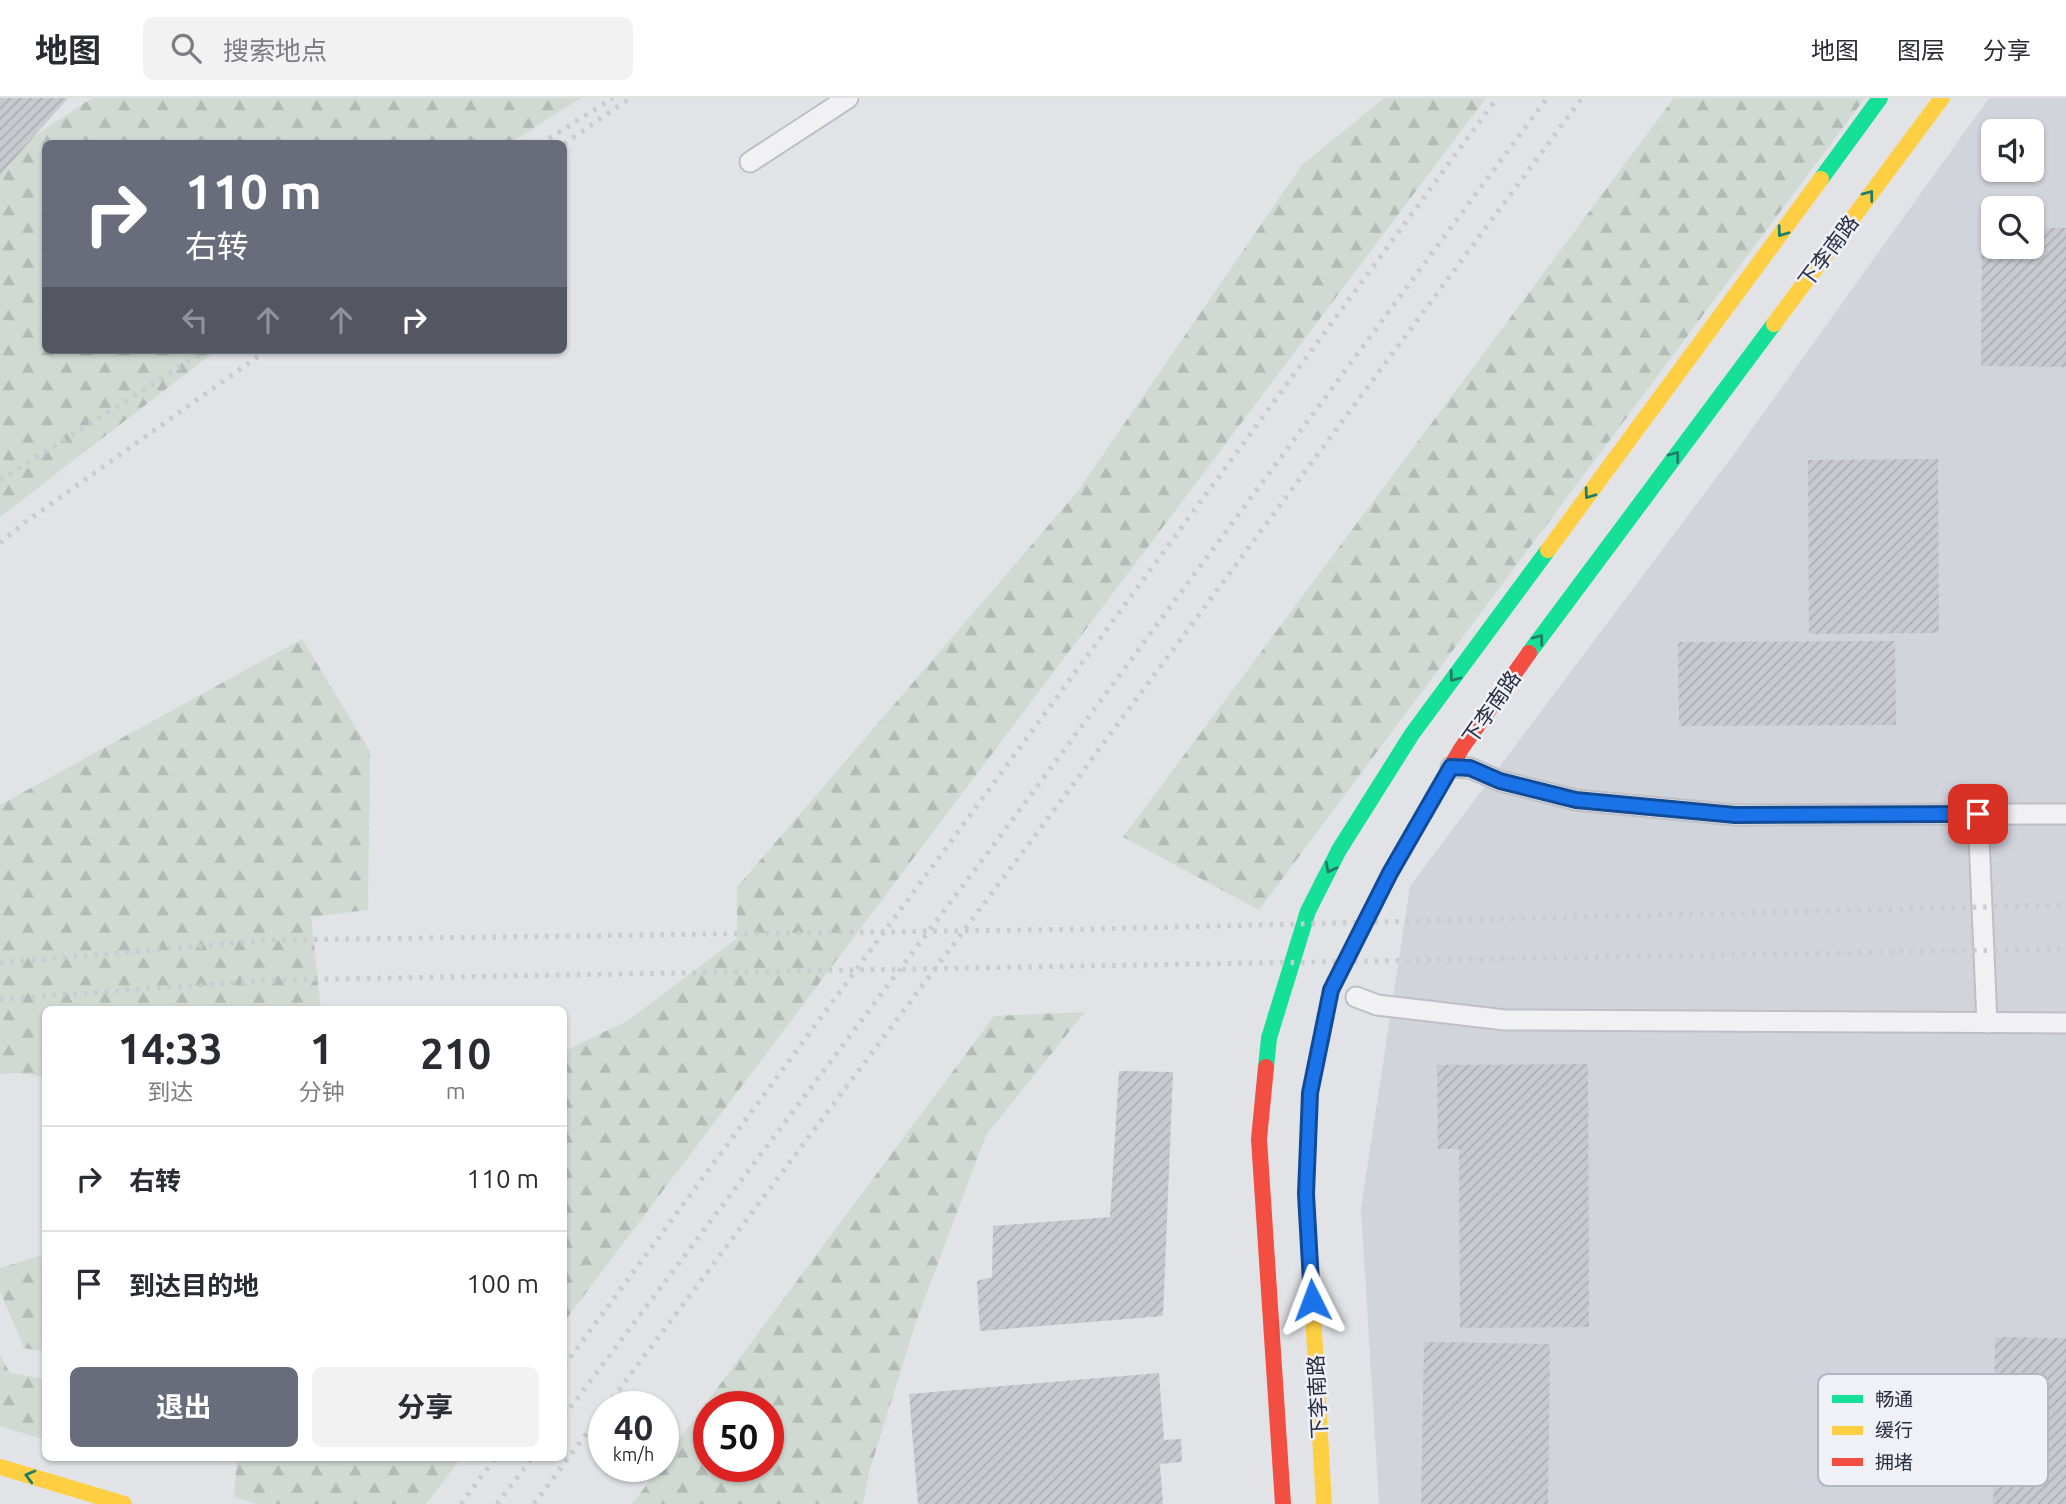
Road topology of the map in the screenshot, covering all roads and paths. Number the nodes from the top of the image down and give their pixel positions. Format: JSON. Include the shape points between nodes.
{"nodes":[{"id":1,"x":848,"y":98,"type":"edge"},
{"id":2,"x":1880,"y":98,"type":"edge"},
{"id":3,"x":1942,"y":98,"type":"edge"},
{"id":4,"x":750,"y":162,"type":"dead end"},
{"id":5,"x":1451,"y":767,"type":"junction"},
{"id":6,"x":1978,"y":814,"type":"junction"},
{"id":7,"x":2066,"y":814,"type":"edge"},
{"id":8,"x":1325,"y":989,"type":"junction"},
{"id":9,"x":1356,"y":997,"type":"joint"},
{"id":10,"x":1987,"y":1023,"type":"junction"},
{"id":11,"x":2066,"y":1023,"type":"edge"},
{"id":12,"x":0,"y":1467,"type":"edge"},
{"id":13,"x":124,"y":1504,"type":"edge"},
{"id":14,"x":1283,"y":1504,"type":"edge"},
{"id":15,"x":1324,"y":1504,"type":"edge"}],
"edges":[{"from":1,"to":4,"type":"lane"},
{"from":2,"to":14,"type":"main road","name":"下李南路","one_way":true,"via":[[1412,734],[1339,849],[1323,893],[1308,911],[1291,985],[1269,1038],[1259,1139]]},
{"from":5,"to":3,"type":"main road","name":"下李南路","one_way":true,"via":[[1531,649]]},
{"from":5,"to":6,"type":"lane","via":[[1470,768],[1500,781],[1576,800],[1735,815]]},
{"from":5,"to":8,"type":"main road","name":"下李南路","via":[[1368,903]]},
{"from":6,"to":7,"type":"lane"},
{"from":6,"to":10,"type":"lane"},
{"from":8,"to":9,"type":"main road"},
{"from":8,"to":15,"type":"main road","name":"下李南路","via":[[1310,1093],[1306,1194]]},
{"from":9,"to":10,"type":"lane","via":[[1377,1005],[1505,1020]]},
{"from":10,"to":11,"type":"lane"},
{"from":13,"to":12,"type":"main road","one_way":true}]}
